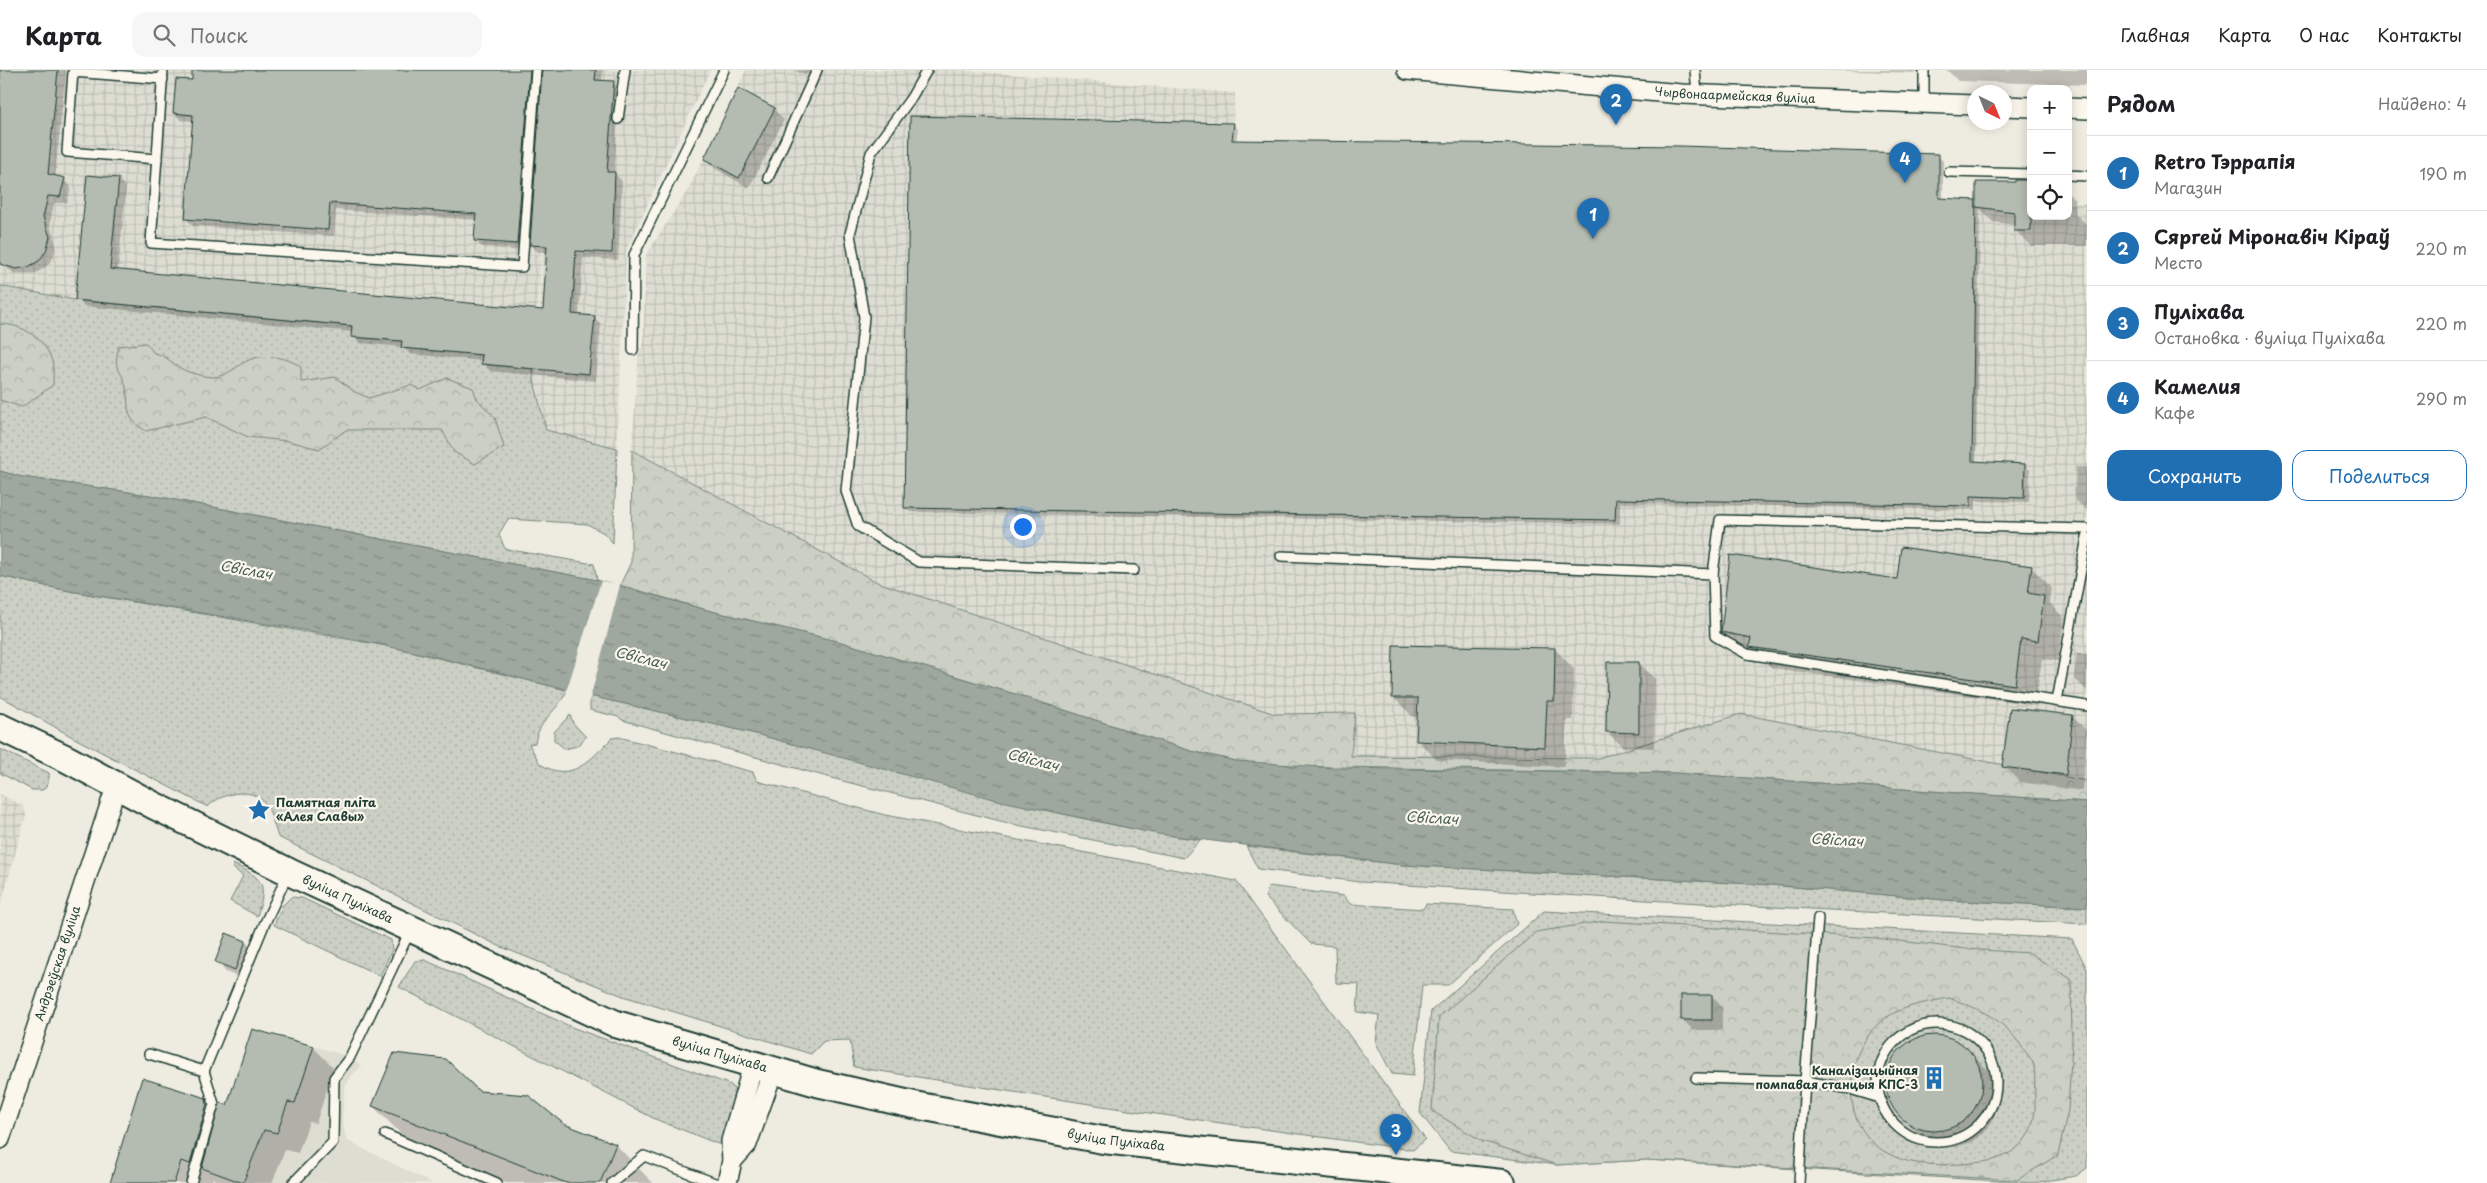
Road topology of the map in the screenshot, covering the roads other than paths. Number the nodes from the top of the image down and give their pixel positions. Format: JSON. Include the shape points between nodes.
{"nodes":[{"id":1,"x":536,"y":70,"type":"edge"},
{"id":2,"x":625,"y":70,"type":"edge"},
{"id":3,"x":724,"y":70,"type":"edge"},
{"id":4,"x":817,"y":70,"type":"edge"},
{"id":5,"x":927,"y":70,"type":"edge"},
{"id":6,"x":1407,"y":70,"type":"edge"},
{"id":7,"x":1695,"y":70,"type":"edge"},
{"id":8,"x":1924,"y":70,"type":"edge"},
{"id":9,"x":163,"y":74,"type":"edge"},
{"id":10,"x":1549,"y":77,"type":"edge"},
{"id":11,"x":1697,"y":94,"type":"junction"},
{"id":12,"x":1924,"y":103,"type":"junction"},
{"id":13,"x":1967,"y":105,"type":"edge"},
{"id":14,"x":2012,"y":106,"type":"edge"},
{"id":15,"x":2027,"y":107,"type":"edge"},
{"id":16,"x":2072,"y":108,"type":"edge"},
{"id":17,"x":2087,"y":109,"type":"edge"},
{"id":18,"x":618,"y":119,"type":"dead end"},
{"id":19,"x":157,"y":159,"type":"junction"},
{"id":20,"x":1949,"y":172,"type":"dead end"},
{"id":21,"x":2027,"y":174,"type":"edge"},
{"id":22,"x":2072,"y":175,"type":"edge"},
{"id":23,"x":2087,"y":176,"type":"edge"},
{"id":24,"x":768,"y":178,"type":"dead end"},
{"id":25,"x":633,"y":350,"type":"dead end"},
{"id":26,"x":2087,"y":529,"type":"edge"},
{"id":27,"x":2087,"y":538,"type":"edge"},
{"id":28,"x":1281,"y":556,"type":"dead end"},
{"id":29,"x":1134,"y":570,"type":"dead end"},
{"id":30,"x":1713,"y":574,"type":"junction"},
{"id":31,"x":2057,"y":701,"type":"junction"},
{"id":32,"x":2087,"y":706,"type":"edge"},
{"id":33,"x":0,"y":727,"type":"edge"},
{"id":34,"x":116,"y":787,"type":"junction"},
{"id":35,"x":289,"y":872,"type":"junction"},
{"id":36,"x":1818,"y":918,"type":"dead end"},
{"id":37,"x":411,"y":930,"type":"junction"},
{"id":38,"x":149,"y":1054,"type":"dead end"},
{"id":39,"x":763,"y":1068,"type":"junction"},
{"id":40,"x":204,"y":1071,"type":"junction"},
{"id":41,"x":1696,"y":1078,"type":"dead end"},
{"id":42,"x":1805,"y":1081,"type":"junction"},
{"id":43,"x":1880,"y":1098,"type":"junction"},
{"id":44,"x":385,"y":1134,"type":"dead end"},
{"id":45,"x":0,"y":1139,"type":"edge"},
{"id":46,"x":191,"y":1183,"type":"edge"},
{"id":47,"x":294,"y":1183,"type":"edge"},
{"id":48,"x":497,"y":1183,"type":"edge"},
{"id":49,"x":612,"y":1183,"type":"edge"},
{"id":50,"x":715,"y":1183,"type":"edge"},
{"id":51,"x":727,"y":1183,"type":"edge"},
{"id":52,"x":1502,"y":1183,"type":"edge"},
{"id":53,"x":1799,"y":1183,"type":"edge"}],
"edges":[{"from":1,"to":19,"type":"lane","via":[[522,267],[151,243]]},
{"from":2,"to":18,"type":"lane"},
{"from":3,"to":25,"type":"lane","via":[[634,255]]},
{"from":4,"to":24,"type":"lane"},
{"from":5,"to":29,"type":"lane","via":[[871,154],[850,234],[864,318],[846,491],[858,526],[919,562]]},
{"from":6,"to":10,"type":"street","name":"Чырвонаармейская вуліца"},
{"from":7,"to":11,"type":"lane"},
{"from":8,"to":12,"type":"lane"},
{"from":9,"to":19,"type":"lane"},
{"from":9,"to":19,"type":"lane","via":[[73,72],[67,152]]},
{"from":10,"to":11,"type":"street","name":"Чырвонаармейская вуліца"},
{"from":11,"to":12,"type":"street","name":"Чырвонаармейская вуліца"},
{"from":12,"to":13,"type":"street","name":"Чырвонаармейская вуліца"},
{"from":14,"to":15,"type":"street"},
{"from":16,"to":17,"type":"street"},
{"from":20,"to":21,"type":"lane"},
{"from":22,"to":23,"type":"lane"},
{"from":26,"to":30,"type":"lane","via":[[1720,520]]},
{"from":27,"to":31,"type":"lane"},
{"from":28,"to":30,"type":"lane"},
{"from":30,"to":31,"type":"lane","via":[[1716,636],[1748,654]]},
{"from":31,"to":32,"type":"lane"},
{"from":33,"to":34,"type":"street","name":"вуліца Пуліхава","via":[[68,759]]},
{"from":34,"to":35,"type":"street","name":"вуліца Пуліхава"},
{"from":34,"to":45,"type":"street","name":"Андрэеўская вуліца"},
{"from":35,"to":37,"type":"street","name":"вуліца Пуліхава"},
{"from":35,"to":40,"type":"lane"},
{"from":36,"to":42,"type":"lane"},
{"from":37,"to":39,"type":"street","name":"вуліца Пуліхава","via":[[616,1024]]},
{"from":37,"to":47,"type":"lane","via":[[350,1056],[334,1078],[333,1142]]},
{"from":38,"to":40,"type":"lane"},
{"from":39,"to":51,"type":"street","via":[[747,1144],[732,1160]]},
{"from":39,"to":52,"type":"street","name":"вуліца Пуліхава","via":[[914,1105],[1103,1140]]},
{"from":40,"to":46,"type":"lane","via":[[214,1104]]},
{"from":41,"to":42,"type":"lane"},
{"from":42,"to":43,"type":"lane"},
{"from":42,"to":53,"type":"lane"},
{"from":43,"to":43,"type":"lane","via":[[1888,1116],[1900,1129],[1917,1139],[1935,1142],[1954,1140],[1971,1132],[1985,1119],[1994,1101],[1997,1082],[1993,1062],[1983,1045],[1968,1032],[1949,1025],[1929,1025],[1910,1031],[1894,1043],[1884,1059],[1878,1078]]},
{"from":44,"to":48,"type":"lane"},
{"from":49,"to":50,"type":"lane","via":[[644,1156]]}]}
